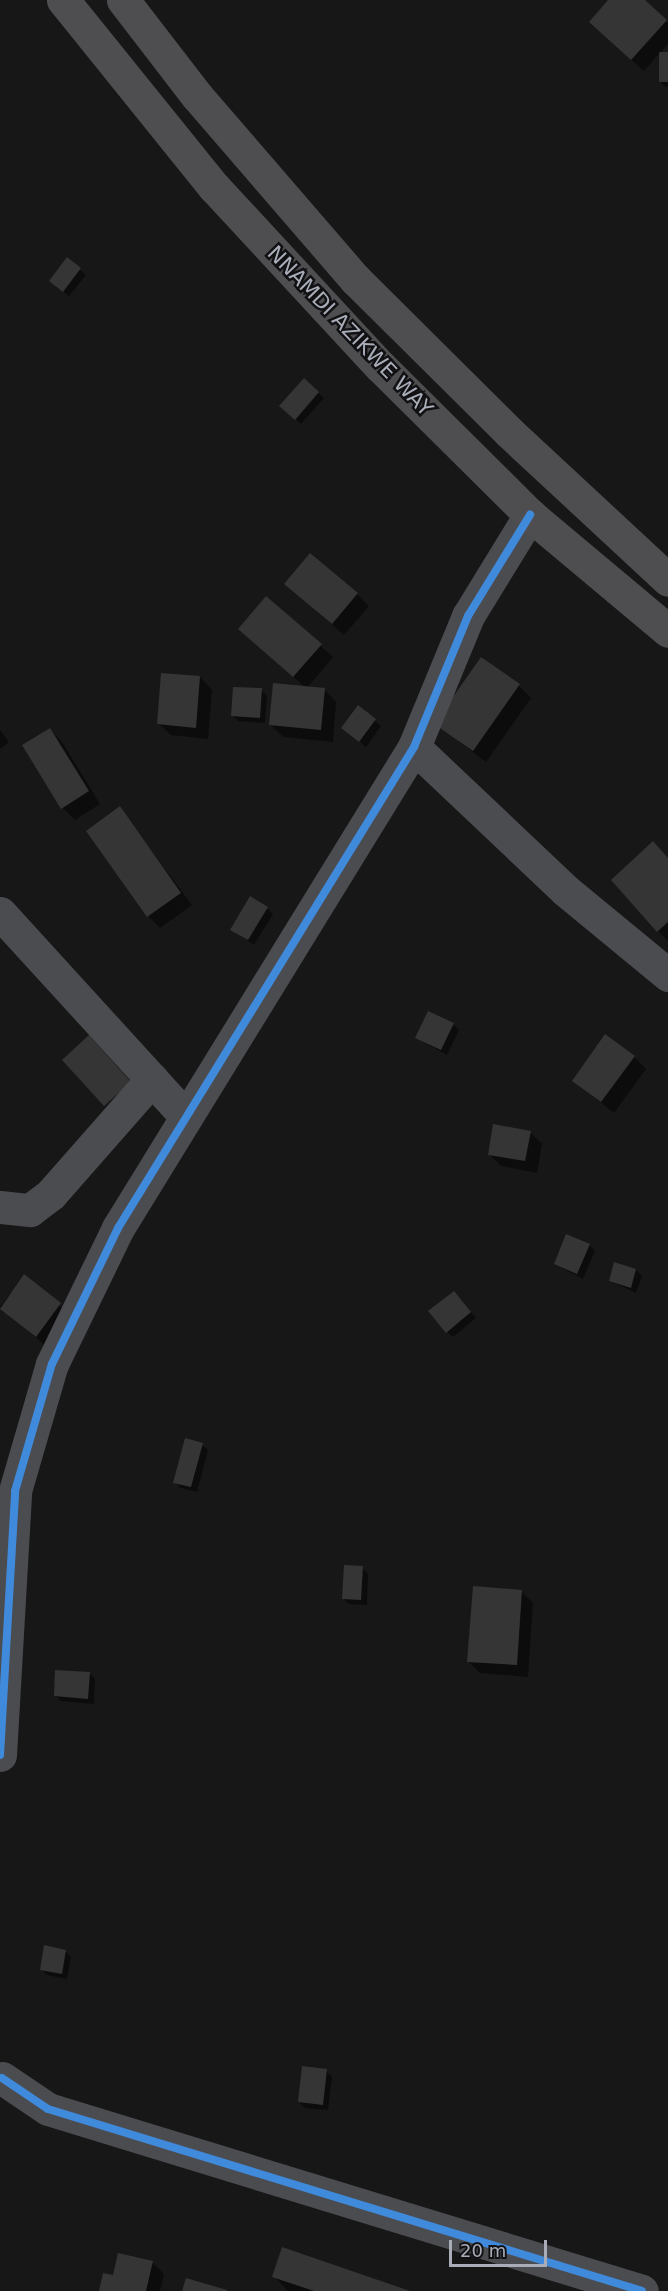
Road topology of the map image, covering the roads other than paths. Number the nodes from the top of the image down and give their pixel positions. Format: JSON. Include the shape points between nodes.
{"nodes":[{"id":1,"x":63,"y":0,"type":"edge"},
{"id":2,"x":123,"y":0,"type":"edge"},
{"id":3,"x":531,"y":514,"type":"junction"},
{"id":4,"x":668,"y":580,"type":"edge"},
{"id":5,"x":668,"y":631,"type":"edge"},
{"id":6,"x":414,"y":747,"type":"junction"},
{"id":7,"x":0,"y":913,"type":"edge"},
{"id":8,"x":668,"y":975,"type":"edge"},
{"id":9,"x":152,"y":1079,"type":"junction"},
{"id":10,"x":186,"y":1117,"type":"junction"},
{"id":11,"x":0,"y":1208,"type":"edge"},
{"id":12,"x":0,"y":1755,"type":"edge"},
{"id":13,"x":1,"y":2083,"type":"edge"},
{"id":14,"x":642,"y":2291,"type":"edge"}],
"edges":[{"from":1,"to":3,"type":"highway","name":"NNAMDI AZIKWE WAY","via":[[214,187],[380,366]]},
{"from":2,"to":4,"type":"highway","name":"NNAMDI AZIKWE WAY","via":[[198,96],[355,279],[509,432]]},
{"from":3,"to":5,"type":"highway","name":"NNAMDI AZIKWE WAY"},
{"from":3,"to":6,"type":"street","via":[[468,616]]},
{"from":6,"to":8,"type":"street","via":[[565,890]]},
{"from":6,"to":10,"type":"street"},
{"from":7,"to":9,"type":"street"},
{"from":9,"to":10,"type":"street"},
{"from":9,"to":11,"type":"street","via":[[51,1194],[30,1210]]},
{"from":10,"to":12,"type":"street","via":[[118,1228],[52,1364],[15,1491]]},
{"from":13,"to":14,"type":"street","via":[[48,2109]]}]}
